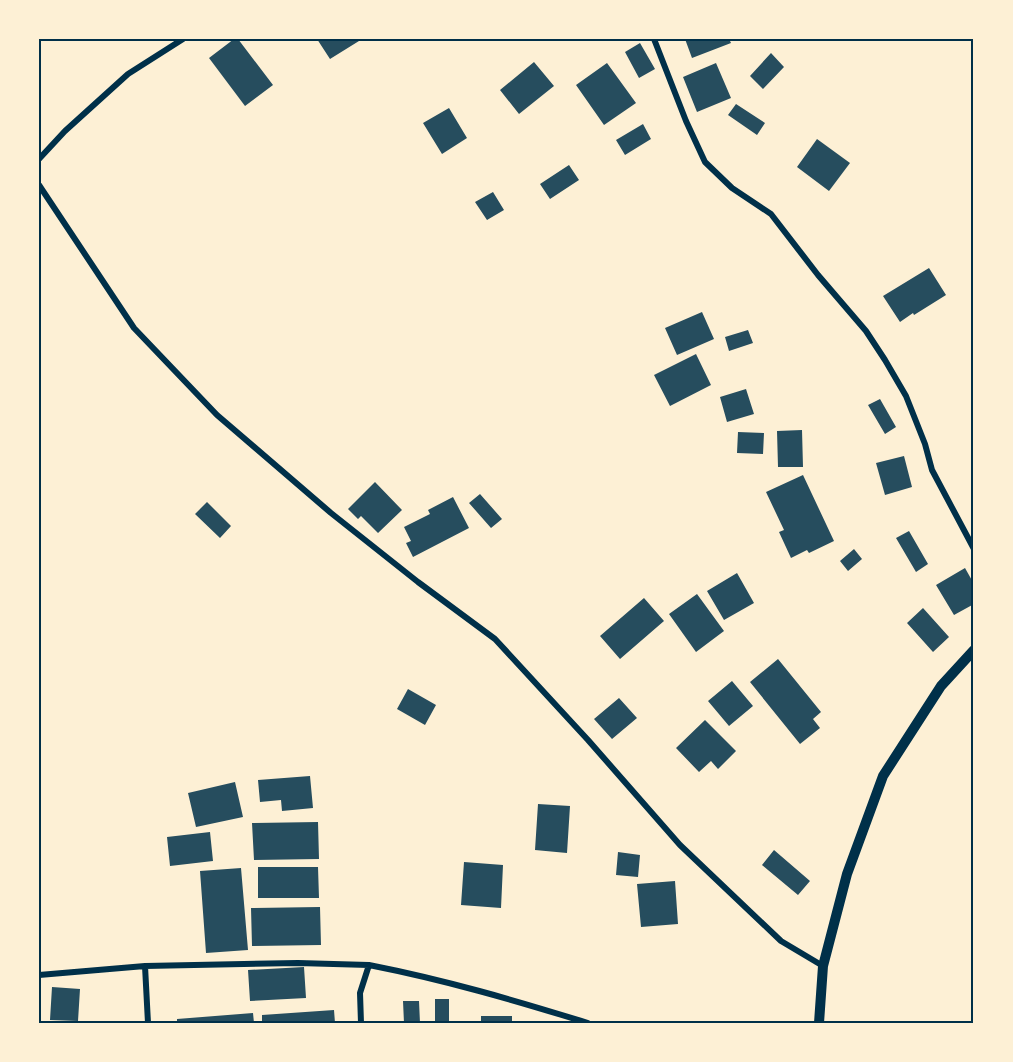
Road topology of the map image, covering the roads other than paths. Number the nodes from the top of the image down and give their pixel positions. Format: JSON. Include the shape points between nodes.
{"nodes":[{"id":1,"x":183,"y":39,"type":"edge"},
{"id":2,"x":654,"y":39,"type":"edge"},
{"id":3,"x":39,"y":159,"type":"edge"},
{"id":4,"x":39,"y":185,"type":"edge"},
{"id":5,"x":974,"y":549,"type":"edge"},
{"id":6,"x":974,"y":650,"type":"edge"},
{"id":7,"x":369,"y":965,"type":"junction"},
{"id":8,"x":145,"y":966,"type":"junction"},
{"id":9,"x":823,"y":966,"type":"junction"},
{"id":10,"x":39,"y":975,"type":"edge"},
{"id":11,"x":148,"y":1023,"type":"edge"},
{"id":12,"x":361,"y":1023,"type":"edge"},
{"id":13,"x":588,"y":1023,"type":"edge"},
{"id":14,"x":819,"y":1023,"type":"edge"}],
"edges":[{"from":1,"to":3,"type":"street","via":[[128,74]]},
{"from":2,"to":5,"type":"street","via":[[705,162],[732,188],[771,214],[885,360],[906,396],[932,470]]},
{"from":4,"to":9,"type":"street","via":[[134,328],[217,416],[331,513],[495,639],[680,845],[780,941]]},
{"from":6,"to":9,"type":"street","via":[[941,686],[883,776],[847,874]]},
{"from":7,"to":8,"type":"street"},
{"from":7,"to":12,"type":"street","via":[[360,993]]},
{"from":7,"to":13,"type":"street","via":[[432,977]]},
{"from":8,"to":10,"type":"street"},
{"from":8,"to":11,"type":"street"},
{"from":9,"to":14,"type":"street"}]}
